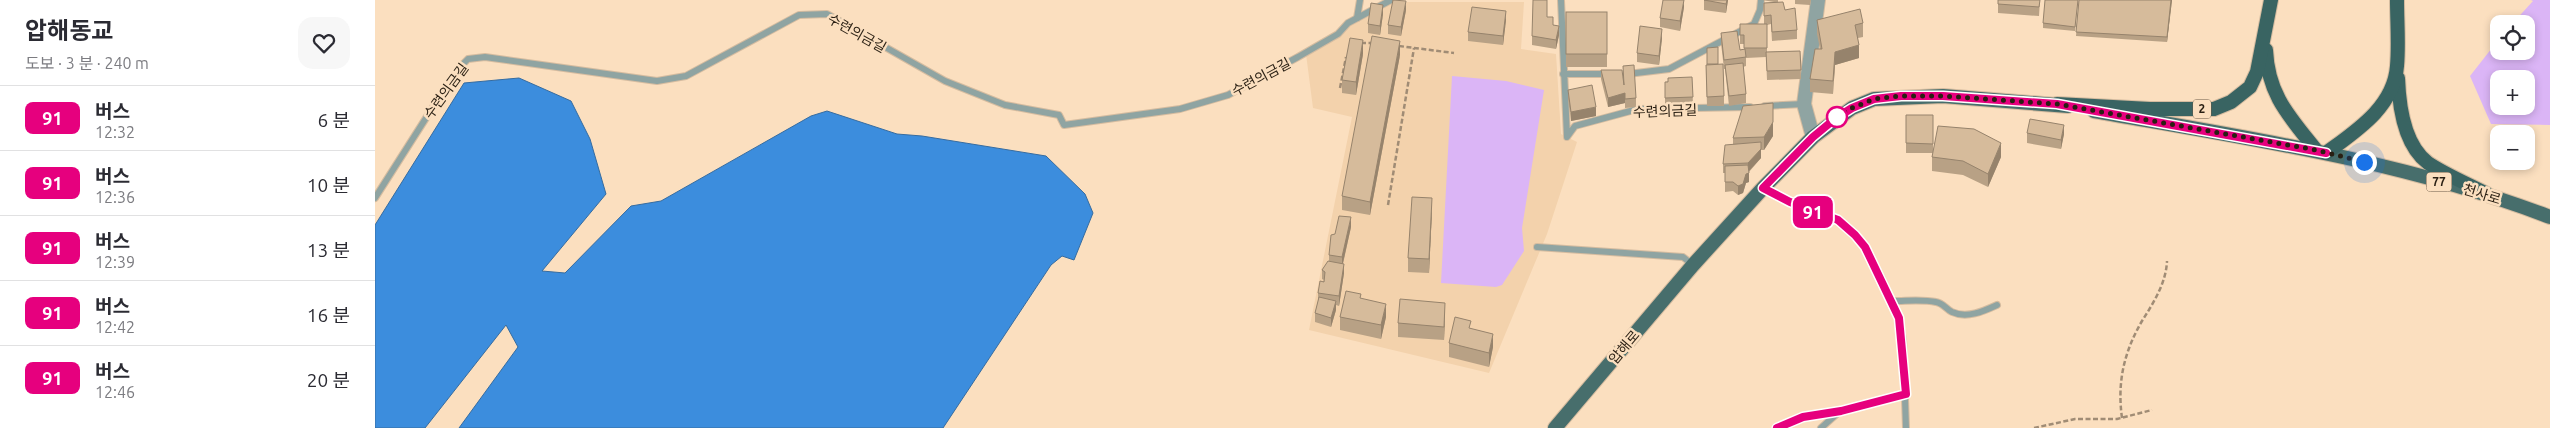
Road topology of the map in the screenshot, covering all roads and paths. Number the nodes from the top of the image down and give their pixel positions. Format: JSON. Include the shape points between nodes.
{"nodes":[{"id":1,"x":1360,"y":0,"type":"edge"},
{"id":2,"x":1391,"y":0,"type":"edge"},
{"id":3,"x":1561,"y":0,"type":"edge"},
{"id":4,"x":1761,"y":0,"type":"edge"},
{"id":5,"x":1818,"y":0,"type":"edge"},
{"id":6,"x":2271,"y":0,"type":"edge"},
{"id":7,"x":2397,"y":0,"type":"edge"},
{"id":8,"x":1357,"y":18,"type":"junction"},
{"id":9,"x":2268,"y":24,"type":"junction"},
{"id":10,"x":1378,"y":43,"type":"edge"},
{"id":11,"x":1396,"y":45,"type":"edge"},
{"id":12,"x":1352,"y":46,"type":"edge"},
{"id":13,"x":1414,"y":48,"type":"junction"},
{"id":14,"x":1348,"y":49,"type":"edge"},
{"id":15,"x":1454,"y":53,"type":"dead end"},
{"id":16,"x":2397,"y":68,"type":"junction"},
{"id":17,"x":1563,"y":74,"type":"junction"},
{"id":18,"x":1340,"y":88,"type":"edge"},
{"id":19,"x":1804,"y":104,"type":"junction"},
{"id":20,"x":2057,"y":104,"type":"junction"},
{"id":21,"x":1813,"y":137,"type":"junction"},
{"id":22,"x":2321,"y":151,"type":"junction"},
{"id":23,"x":1763,"y":188,"type":"junction"},
{"id":24,"x":2487,"y":194,"type":"junction"},
{"id":25,"x":375,"y":198,"type":"edge"},
{"id":26,"x":1388,"y":204,"type":"dead end"},
{"id":27,"x":2550,"y":217,"type":"edge"},
{"id":28,"x":1537,"y":247,"type":"dead end"},
{"id":29,"x":2167,"y":261,"type":"dead end"},
{"id":30,"x":1693,"y":265,"type":"junction"},
{"id":31,"x":1893,"y":301,"type":"junction"},
{"id":32,"x":1997,"y":305,"type":"dead end"},
{"id":33,"x":1906,"y":394,"type":"junction"},
{"id":34,"x":2152,"y":410,"type":"dead end"},
{"id":35,"x":1841,"y":411,"type":"junction"},
{"id":36,"x":2122,"y":418,"type":"junction"},
{"id":37,"x":1555,"y":428,"type":"edge"},
{"id":38,"x":1777,"y":428,"type":"edge"},
{"id":39,"x":1821,"y":428,"type":"edge"},
{"id":40,"x":1906,"y":428,"type":"edge"},
{"id":41,"x":2034,"y":428,"type":"edge"}],
"edges":[{"from":1,"to":8,"type":"lane"},
{"from":2,"to":8,"type":"lane","name":"수련의금길"},
{"from":3,"to":17,"type":"lane","name":"수련의금길"},
{"from":4,"to":17,"type":"lane","via":[[1755,24],[1669,69]]},
{"from":5,"to":19,"type":"street"},
{"from":6,"to":9,"type":"highway","number":"2"},
{"from":7,"to":16,"type":"highway"},
{"from":8,"to":25,"type":"lane","name":"수련의금길","via":[[1348,22],[1338,34],[1228,95],[1180,109],[1065,125],[1059,115],[1005,105],[945,81],[827,14],[799,16],[686,76],[657,80],[485,57],[468,59],[456,71]]},
{"from":9,"to":20,"type":"highway","number":"2","via":[[2250,88],[2231,102],[2214,108],[2150,109]]},
{"from":9,"to":22,"type":"highway","via":[[2269,80],[2282,108]]},
{"from":10,"to":12,"type":"path"},
{"from":11,"to":13,"type":"path"},
{"from":13,"to":15,"type":"path"},
{"from":13,"to":26,"type":"path"},
{"from":14,"to":18,"type":"path"},
{"from":16,"to":22,"type":"highway","via":[[2389,95],[2376,113],[2358,130]]},
{"from":16,"to":24,"type":"highway","via":[[2399,102],[2407,135],[2427,162]]},
{"from":17,"to":19,"type":"lane","name":"수련의금길","via":[[1567,137],[1575,126],[1638,110],[1715,110]]},
{"from":19,"to":21,"type":"street"},
{"from":20,"to":21,"type":"main road","name":"압해로","number":"2","via":[[1943,96],[1874,99],[1852,108]]},
{"from":20,"to":22,"type":"main road","name":"압해로","number":"2"},
{"from":21,"to":23,"type":"main road","name":"압해로","number":"2"},
{"from":22,"to":24,"type":"main road","name":"천사로","number":"77"},
{"from":23,"to":30,"type":"main road","name":"압해로","number":"2"},
{"from":23,"to":31,"type":"lane","via":[[1838,220],[1865,247]]},
{"from":24,"to":27,"type":"main road","name":"천사로","number":"77"},
{"from":28,"to":30,"type":"lane","via":[[1683,257]]},
{"from":29,"to":36,"type":"path","via":[[2164,280],[2123,364],[2119,384]]},
{"from":30,"to":37,"type":"main road","name":"압해로","number":"2"},
{"from":31,"to":32,"type":"lane","via":[[1934,301],[1962,314],[1981,313]]},
{"from":31,"to":33,"type":"lane","via":[[1903,340]]},
{"from":33,"to":35,"type":"lane"},
{"from":33,"to":40,"type":"lane"},
{"from":34,"to":36,"type":"path"},
{"from":35,"to":38,"type":"lane","via":[[1803,417]]},
{"from":35,"to":39,"type":"lane"},
{"from":36,"to":41,"type":"path","via":[[2075,419]]}]}
